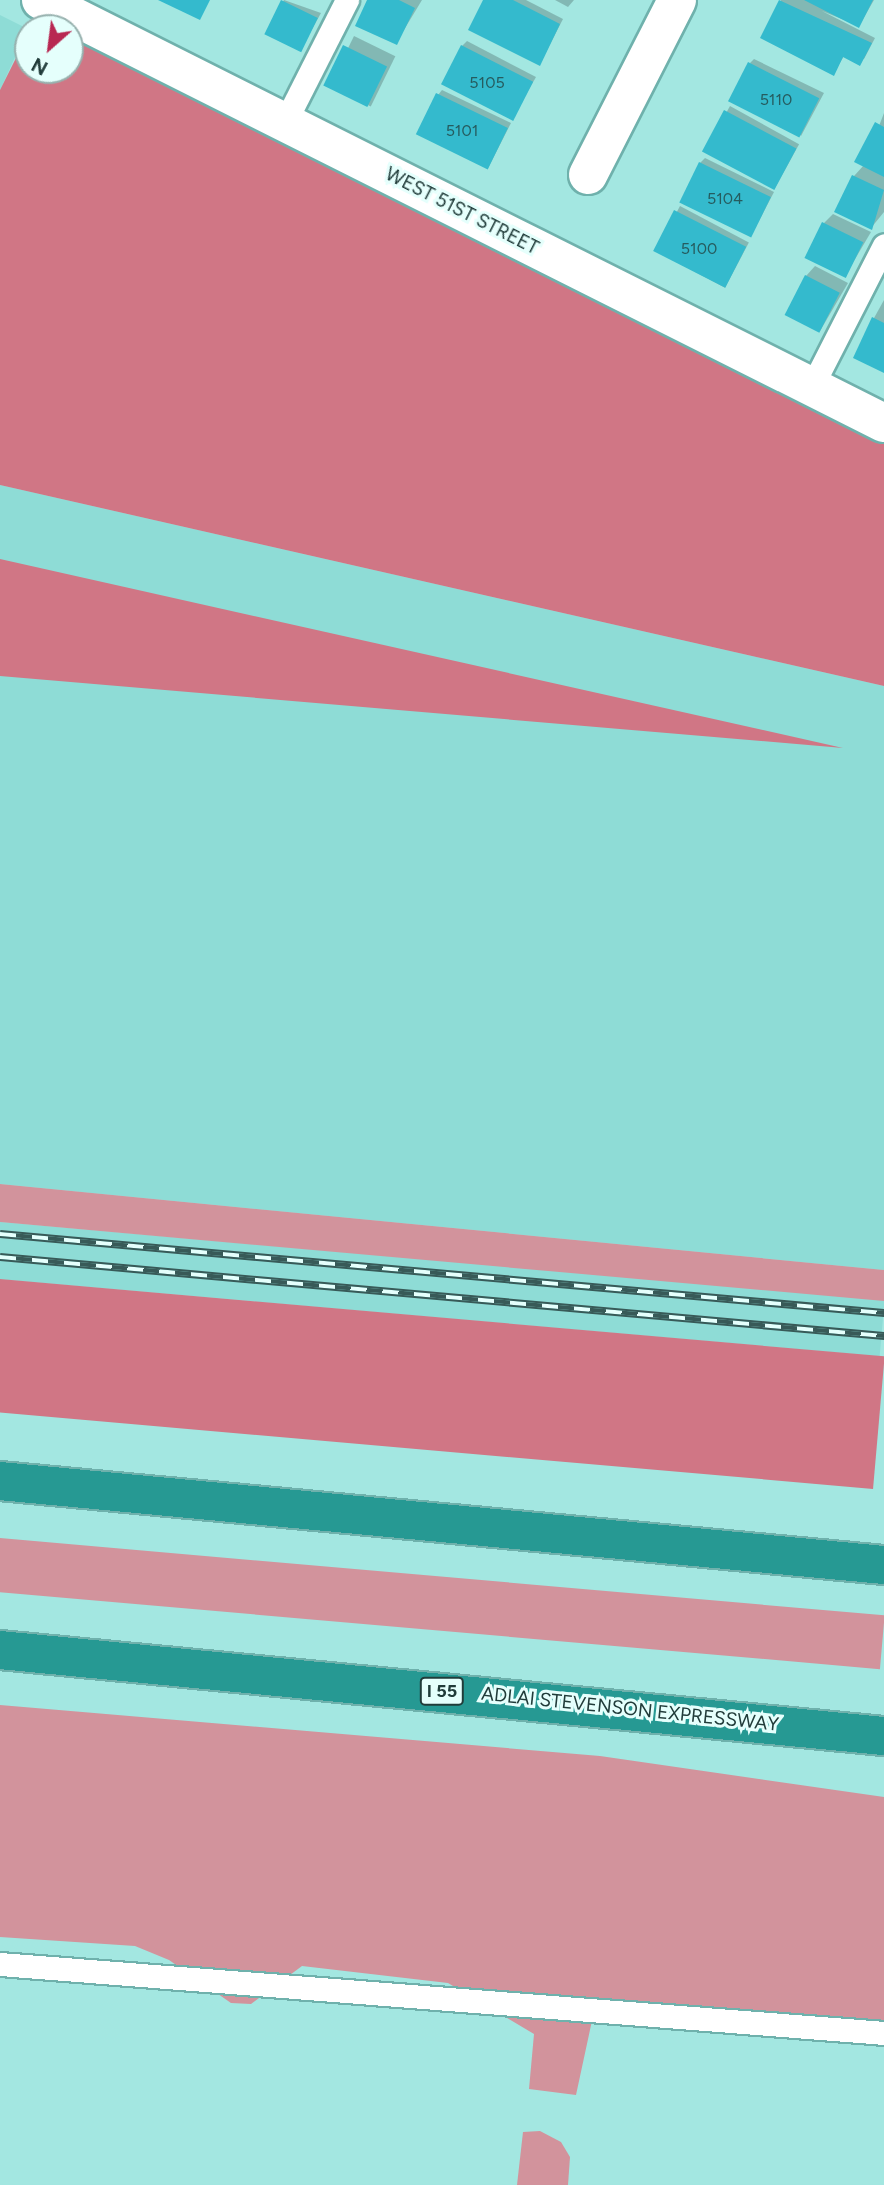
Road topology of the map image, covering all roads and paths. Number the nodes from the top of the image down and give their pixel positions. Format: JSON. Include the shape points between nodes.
{"nodes":[{"id":1,"x":41,"y":0,"type":"edge"},
{"id":2,"x":347,"y":0,"type":"edge"},
{"id":3,"x":677,"y":0,"type":"edge"},
{"id":4,"x":285,"y":122,"type":"junction"},
{"id":5,"x":588,"y":175,"type":"dead end"},
{"id":6,"x":884,"y":246,"type":"edge"},
{"id":7,"x":812,"y":386,"type":"junction"},
{"id":8,"x":884,"y":423,"type":"edge"},
{"id":9,"x":0,"y":1481,"type":"edge"},
{"id":10,"x":875,"y":1562,"type":"edge"},
{"id":11,"x":0,"y":1650,"type":"edge"},
{"id":12,"x":884,"y":1736,"type":"edge"},
{"id":13,"x":0,"y":1964,"type":"edge"},
{"id":14,"x":884,"y":2033,"type":"edge"}],
"edges":[{"from":1,"to":4,"type":"street","name":"WEST 51ST STREET"},
{"from":2,"to":4,"type":"lane"},
{"from":3,"to":5,"type":"street"},
{"from":4,"to":7,"type":"street","name":"WEST 51ST STREET"},
{"from":6,"to":7,"type":"lane"},
{"from":7,"to":8,"type":"street","name":"WEST 51ST STREET"},
{"from":9,"to":10,"type":"highway"},
{"from":11,"to":12,"type":"highway","name":"ADLAI STEVENSON EXPRESSWAY","number":"I 55"},
{"from":13,"to":14,"type":"lane"}]}
